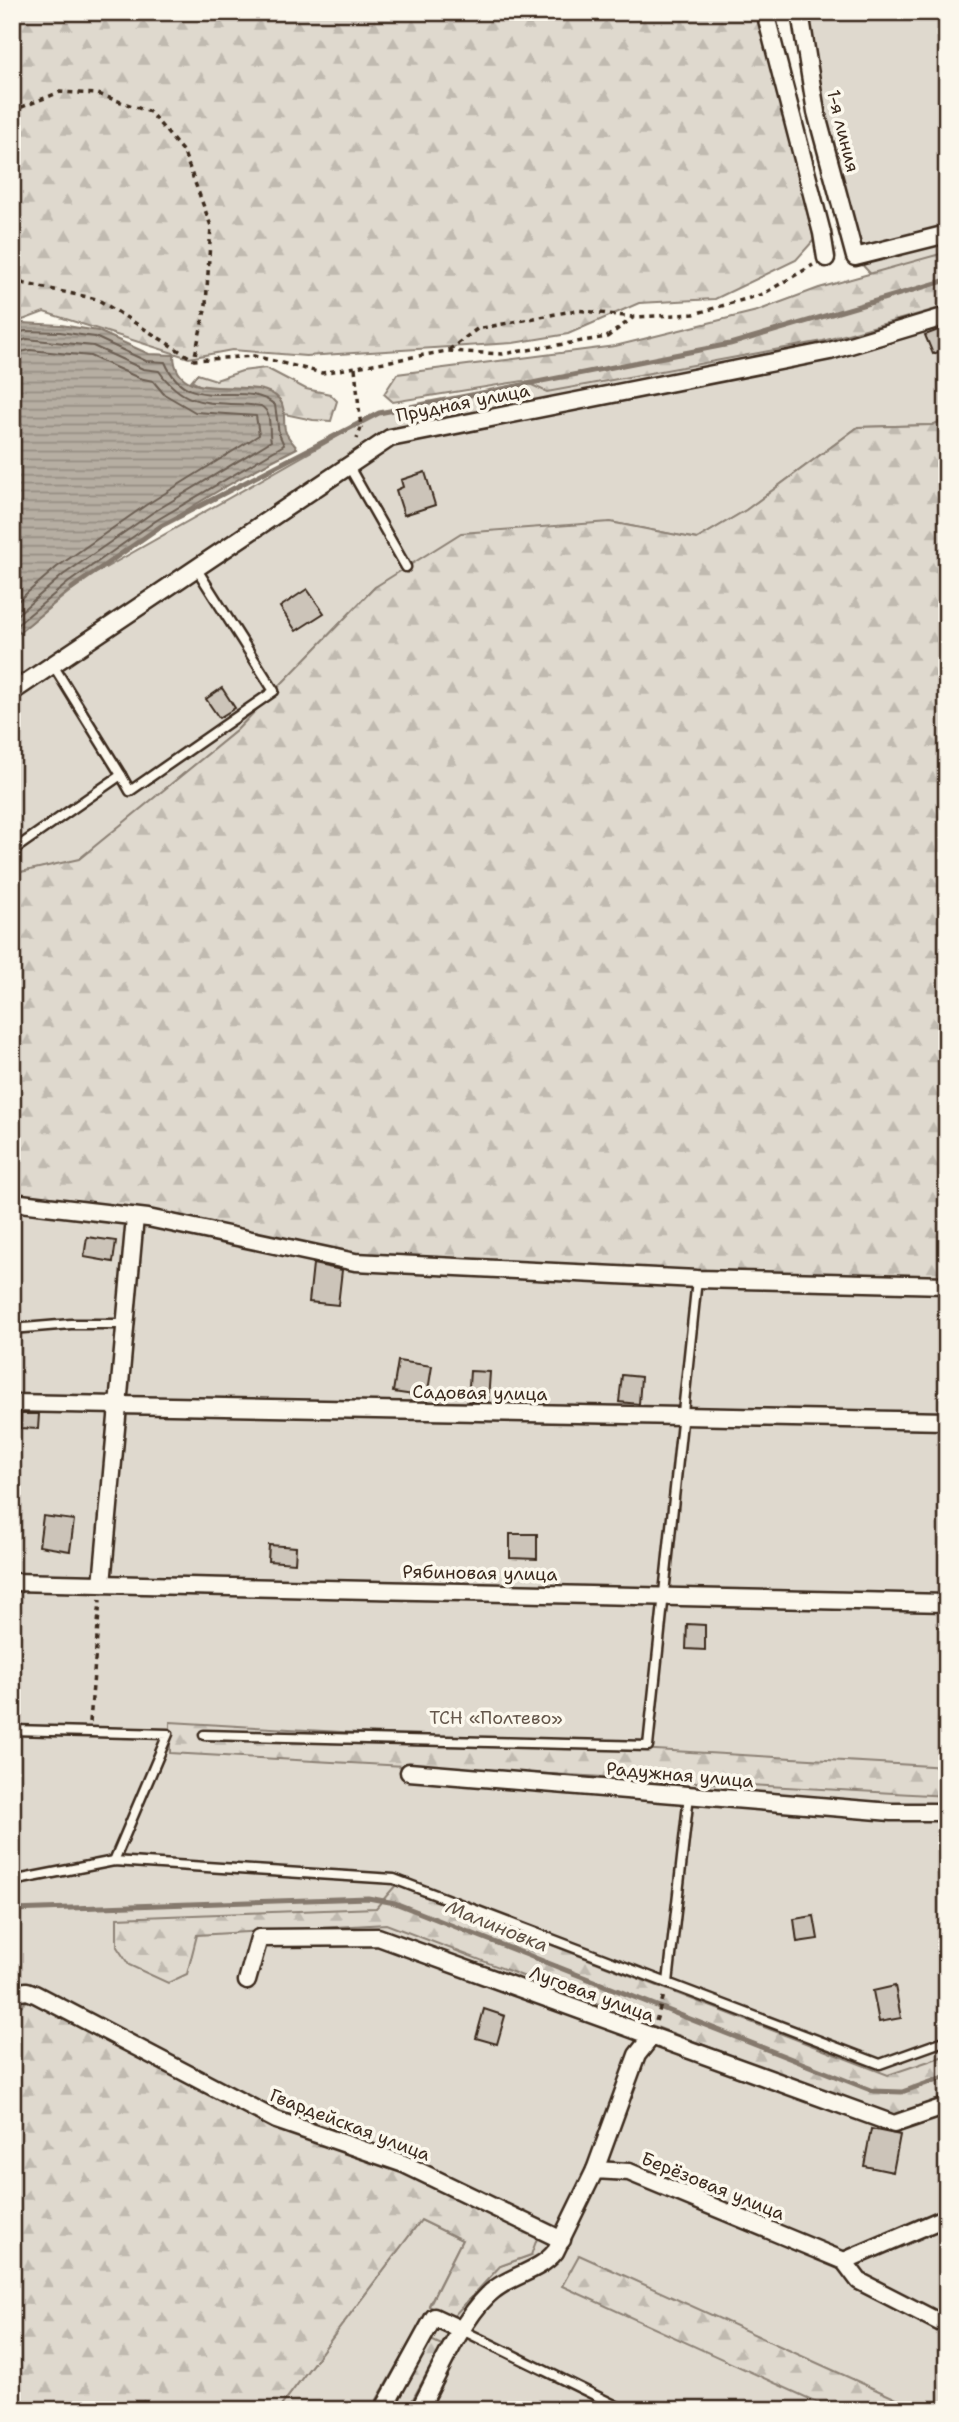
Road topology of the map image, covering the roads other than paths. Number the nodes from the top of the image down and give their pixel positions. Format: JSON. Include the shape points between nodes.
{"nodes":[{"id":1,"x":765,"y":12,"type":"edge"},
{"id":2,"x":800,"y":12,"type":"edge"},
{"id":3,"x":947,"y":234,"type":"edge"},
{"id":4,"x":826,"y":258,"type":"road end"},
{"id":5,"x":947,"y":316,"type":"edge"},
{"id":6,"x":348,"y":465,"type":"junction"},
{"id":7,"x":196,"y":568,"type":"junction"},
{"id":8,"x":406,"y":568,"type":"dead end"},
{"id":9,"x":53,"y":665,"type":"junction"},
{"id":10,"x":12,"y":692,"type":"edge"},
{"id":11,"x":121,"y":775,"type":"junction"},
{"id":12,"x":12,"y":851,"type":"edge"},
{"id":13,"x":12,"y":1202,"type":"edge"},
{"id":14,"x":135,"y":1217,"type":"junction"},
{"id":15,"x":696,"y":1279,"type":"junction"},
{"id":16,"x":947,"y":1285,"type":"edge"},
{"id":17,"x":126,"y":1324,"type":"junction"},
{"id":18,"x":12,"y":1329,"type":"edge"},
{"id":19,"x":12,"y":1404,"type":"edge"},
{"id":20,"x":119,"y":1405,"type":"junction"},
{"id":21,"x":682,"y":1416,"type":"junction"},
{"id":22,"x":947,"y":1421,"type":"edge"},
{"id":23,"x":12,"y":1582,"type":"edge"},
{"id":24,"x":102,"y":1584,"type":"junction"},
{"id":25,"x":663,"y":1597,"type":"junction"},
{"id":26,"x":947,"y":1603,"type":"edge"},
{"id":27,"x":12,"y":1730,"type":"edge"},
{"id":28,"x":204,"y":1735,"type":"dead end"},
{"id":29,"x":409,"y":1772,"type":"dead end"},
{"id":30,"x":689,"y":1795,"type":"junction"},
{"id":31,"x":947,"y":1812,"type":"edge"},
{"id":32,"x":114,"y":1861,"type":"junction"},
{"id":33,"x":12,"y":1881,"type":"edge"},
{"id":34,"x":247,"y":1980,"type":"dead end"},
{"id":35,"x":668,"y":1983,"type":"junction"},
{"id":36,"x":12,"y":1993,"type":"edge"},
{"id":37,"x":652,"y":2036,"type":"junction"},
{"id":38,"x":947,"y":2040,"type":"edge"},
{"id":39,"x":947,"y":2106,"type":"edge"},
{"id":40,"x":595,"y":2170,"type":"junction"},
{"id":41,"x":947,"y":2217,"type":"edge"},
{"id":42,"x":562,"y":2240,"type":"junction"},
{"id":43,"x":844,"y":2260,"type":"junction"},
{"id":44,"x":947,"y":2326,"type":"edge"},
{"id":45,"x":462,"y":2330,"type":"junction"},
{"id":46,"x":383,"y":2410,"type":"edge"},
{"id":47,"x":419,"y":2410,"type":"edge"},
{"id":48,"x":625,"y":2410,"type":"edge"}],
"edges":[{"from":1,"to":4,"type":"street"},
{"from":2,"to":3,"type":"street","name":"1-я линия","via":[[816,112],[855,257]]},
{"from":5,"to":6,"type":"street","name":"Прудная улица","via":[[830,351],[390,438]]},
{"from":6,"to":7,"type":"street","name":"Прудная улица"},
{"from":6,"to":8,"type":"lane"},
{"from":7,"to":9,"type":"street","name":"Прудная улица"},
{"from":7,"to":11,"type":"lane","via":[[274,691],[130,791]]},
{"from":9,"to":10,"type":"street","name":"Прудная улица"},
{"from":9,"to":11,"type":"lane"},
{"from":11,"to":12,"type":"lane"},
{"from":13,"to":14,"type":"street"},
{"from":14,"to":15,"type":"street","via":[[355,1262]]},
{"from":14,"to":17,"type":"street"},
{"from":15,"to":16,"type":"street"},
{"from":15,"to":21,"type":"lane"},
{"from":17,"to":18,"type":"lane"},
{"from":17,"to":20,"type":"street"},
{"from":19,"to":20,"type":"street","name":"Садовая улица"},
{"from":20,"to":21,"type":"street","name":"Садовая улица"},
{"from":20,"to":24,"type":"street"},
{"from":21,"to":22,"type":"street","name":"Садовая улица"},
{"from":21,"to":25,"type":"lane"},
{"from":23,"to":24,"type":"street","name":"Рябиновая улица"},
{"from":24,"to":25,"type":"street","name":"Рябиновая улица"},
{"from":25,"to":26,"type":"street","name":"Рябиновая улица"},
{"from":25,"to":28,"type":"lane","via":[[648,1746]]},
{"from":27,"to":32,"type":"lane","via":[[168,1734]]},
{"from":29,"to":30,"type":"street","name":"Радужная улица"},
{"from":30,"to":31,"type":"street","name":"Радужная улица"},
{"from":30,"to":35,"type":"lane"},
{"from":32,"to":33,"type":"lane"},
{"from":32,"to":35,"type":"lane","via":[[394,1879]]},
{"from":34,"to":37,"type":"street","name":"Луговая улица","via":[[259,1938],[378,1937]]},
{"from":35,"to":38,"type":"lane","via":[[880,2064]]},
{"from":36,"to":42,"type":"street","name":"Гвардейская улица","via":[[35,1994],[276,2120],[404,2164]]},
{"from":37,"to":39,"type":"street","name":"Луговая улица","via":[[894,2124]]},
{"from":37,"to":40,"type":"street","via":[[637,2054]]},
{"from":40,"to":42,"type":"street"},
{"from":40,"to":43,"type":"street","name":"Берёзовая улица","via":[[629,2172]]},
{"from":41,"to":43,"type":"street"},
{"from":42,"to":45,"type":"street","via":[[546,2263],[487,2295]]},
{"from":43,"to":44,"type":"street","via":[[859,2281]]},
{"from":45,"to":46,"type":"street","via":[[434,2317]]},
{"from":45,"to":47,"type":"street"},
{"from":45,"to":48,"type":"lane"}]}
